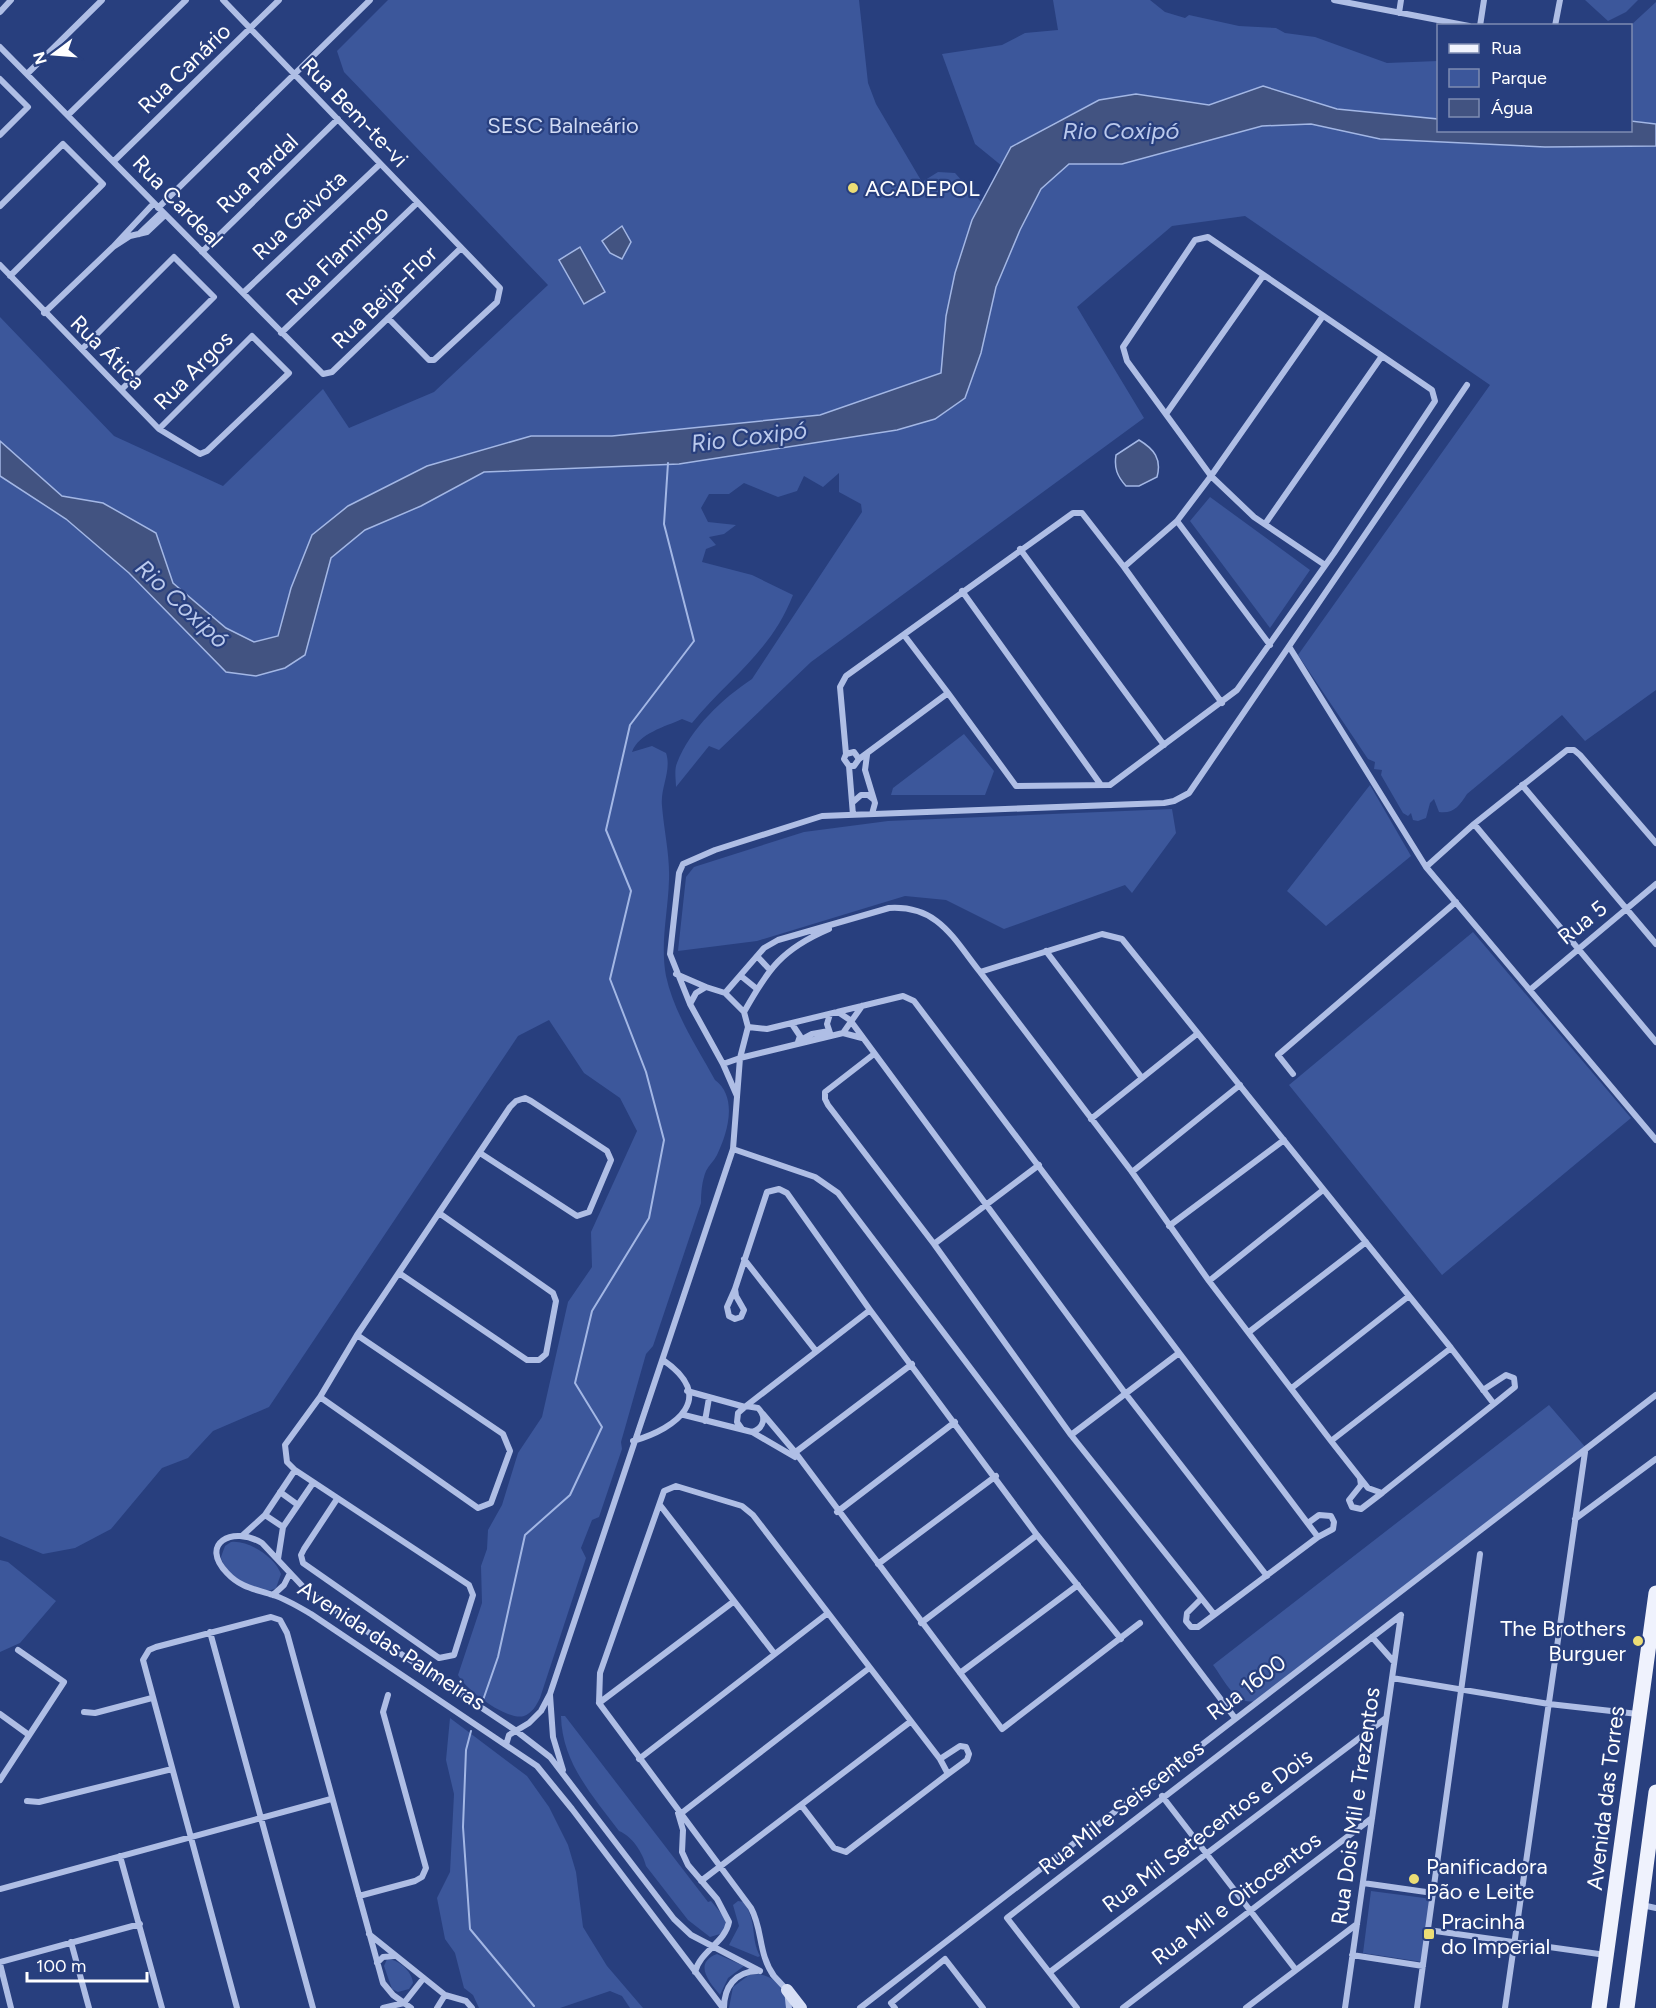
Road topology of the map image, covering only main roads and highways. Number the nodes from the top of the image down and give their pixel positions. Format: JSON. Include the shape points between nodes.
{"nodes":[{"id":1,"x":1656,"y":1593,"type":"edge"},
{"id":2,"x":1656,"y":1792,"type":"edge"},
{"id":3,"x":1648,"y":1906,"type":"edge"},
{"id":4,"x":1603,"y":2006,"type":"edge"},
{"id":5,"x":1627,"y":2008,"type":"edge"}],
"edges":[{"from":1,"to":4,"type":"main road","name":"Avenida das Torres"},
{"from":2,"to":3,"type":"main road"},
{"from":3,"to":5,"type":"main road"}]}
